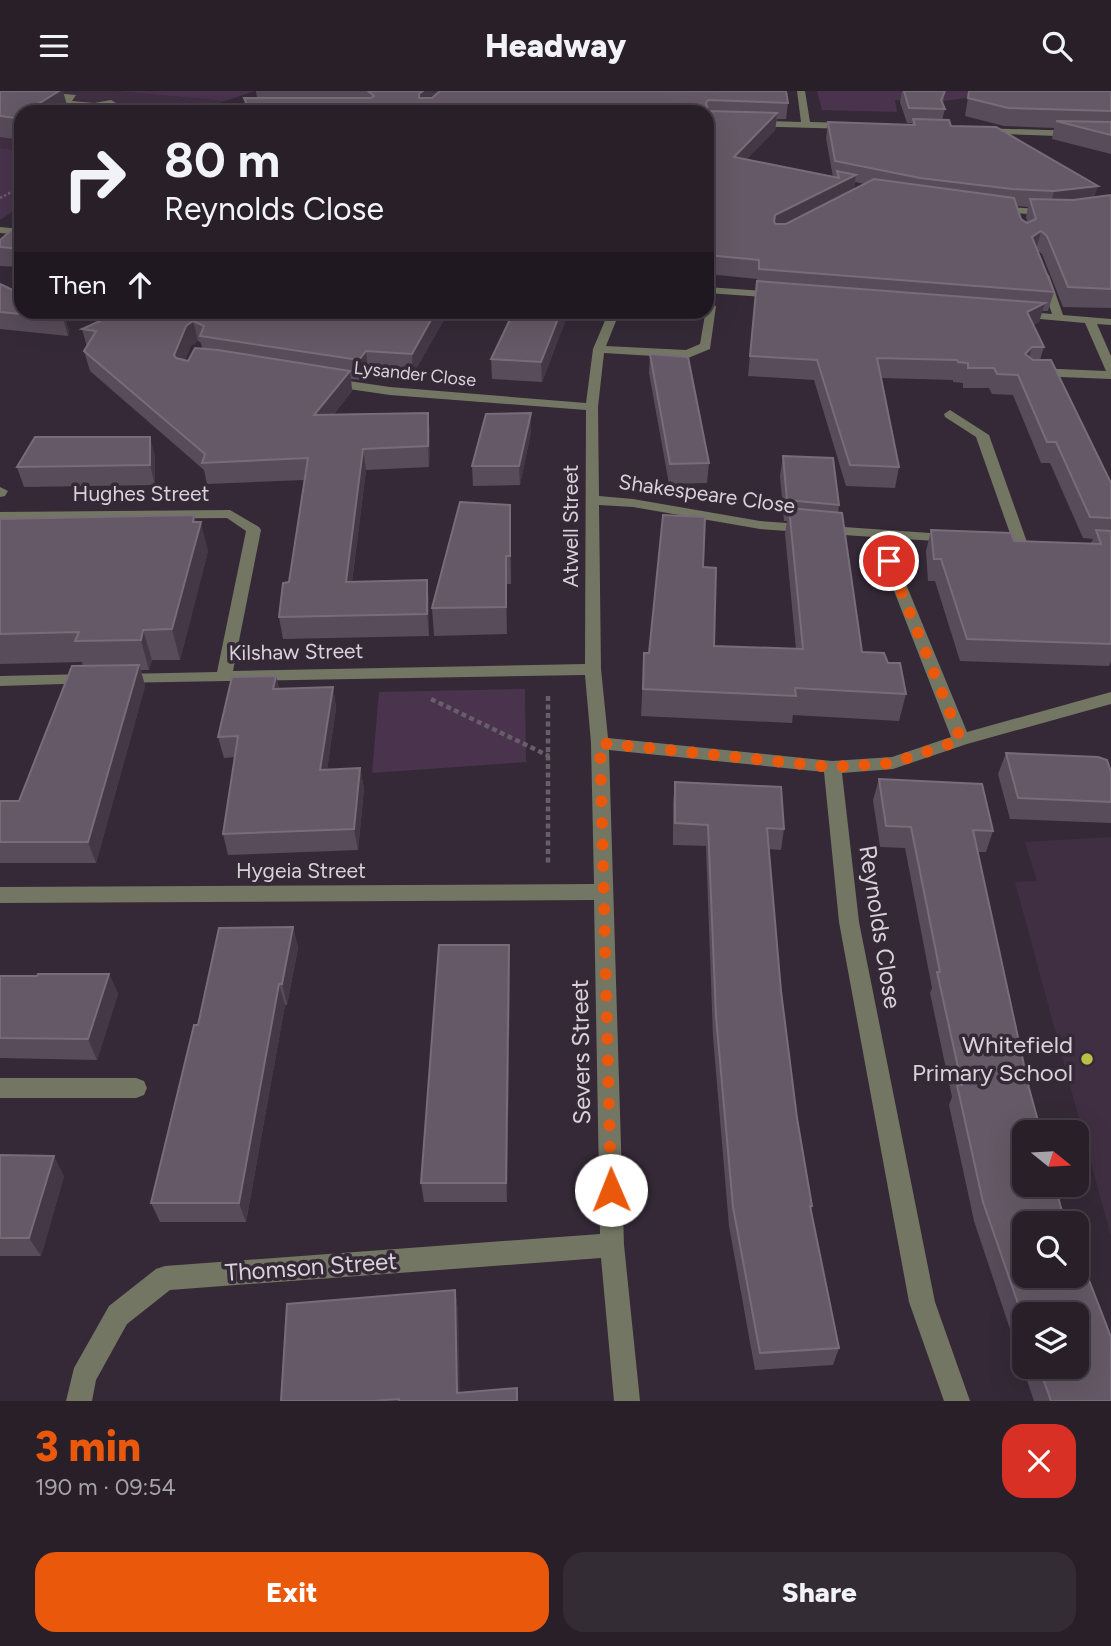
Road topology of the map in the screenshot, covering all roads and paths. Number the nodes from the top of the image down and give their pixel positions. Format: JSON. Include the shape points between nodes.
{"nodes":[{"id":1,"x":801,"y":91,"type":"edge"},
{"id":2,"x":32,"y":93,"type":"edge"},
{"id":3,"x":248,"y":100,"type":"edge"},
{"id":4,"x":84,"y":105,"type":"edge"},
{"id":5,"x":234,"y":105,"type":"edge"},
{"id":6,"x":714,"y":122,"type":"edge"},
{"id":7,"x":806,"y":125,"type":"junction"},
{"id":8,"x":861,"y":127,"type":"edge"},
{"id":9,"x":971,"y":130,"type":"edge"},
{"id":10,"x":1110,"y":137,"type":"edge"},
{"id":11,"x":989,"y":208,"type":"edge"},
{"id":12,"x":1016,"y":212,"type":"junction"},
{"id":13,"x":1057,"y":213,"type":"edge"},
{"id":14,"x":1020,"y":224,"type":"edge"},
{"id":15,"x":1040,"y":268,"type":"edge"},
{"id":16,"x":714,"y":290,"type":"edge"},
{"id":17,"x":788,"y":296,"type":"edge"},
{"id":18,"x":1005,"y":313,"type":"edge"},
{"id":19,"x":1059,"y":318,"type":"junction"},
{"id":20,"x":612,"y":319,"type":"edge"},
{"id":21,"x":709,"y":319,"type":"edge"},
{"id":22,"x":1090,"y":321,"type":"junction"},
{"id":23,"x":1111,"y":322,"type":"edge"},
{"id":24,"x":599,"y":349,"type":"junction"},
{"id":25,"x":1111,"y":372,"type":"edge"},
{"id":26,"x":1028,"y":373,"type":"edge"},
{"id":27,"x":316,"y":380,"type":"edge"},
{"id":28,"x":592,"y":407,"type":"junction"},
{"id":29,"x":950,"y":414,"type":"dead end"},
{"id":30,"x":591,"y":500,"type":"junction"},
{"id":31,"x":0,"y":516,"type":"edge"},
{"id":32,"x":879,"y":535,"type":"junction"},
{"id":33,"x":969,"y":539,"type":"edge"},
{"id":34,"x":1020,"y":542,"type":"edge"},
{"id":35,"x":593,"y":669,"type":"junction"},
{"id":36,"x":224,"y":676,"type":"junction"},
{"id":37,"x":0,"y":681,"type":"edge"},
{"id":38,"x":539,"y":691,"type":"dead end"},
{"id":39,"x":424,"y":695,"type":"dead end"},
{"id":40,"x":1111,"y":698,"type":"edge"},
{"id":41,"x":961,"y":740,"type":"junction"},
{"id":42,"x":600,"y":743,"type":"junction"},
{"id":43,"x":549,"y":757,"type":"junction"},
{"id":44,"x":832,"y":767,"type":"junction"},
{"id":45,"x":548,"y":867,"type":"dead end"},
{"id":46,"x":603,"y":892,"type":"junction"},
{"id":47,"x":0,"y":895,"type":"edge"},
{"id":48,"x":0,"y":1088,"type":"edge"},
{"id":49,"x":136,"y":1088,"type":"dead end"},
{"id":50,"x":612,"y":1245,"type":"junction"},
{"id":51,"x":79,"y":1401,"type":"edge"},
{"id":52,"x":627,"y":1401,"type":"edge"},
{"id":53,"x":957,"y":1401,"type":"edge"}],
"edges":[{"from":1,"to":7,"type":"street"},
{"from":2,"to":4,"type":"street","via":[[73,97],[64,103]]},
{"from":3,"to":5,"type":"street"},
{"from":6,"to":7,"type":"street"},
{"from":7,"to":8,"type":"street"},
{"from":9,"to":10,"type":"street"},
{"from":11,"to":12,"type":"street"},
{"from":12,"to":13,"type":"street"},
{"from":12,"to":14,"type":"street"},
{"from":15,"to":19,"type":"street"},
{"from":16,"to":17,"type":"street"},
{"from":18,"to":19,"type":"street"},
{"from":19,"to":22,"type":"street"},
{"from":20,"to":24,"type":"street","name":"Atwell Street"},
{"from":21,"to":24,"type":"street","via":[[706,346],[688,354]]},
{"from":22,"to":23,"type":"street"},
{"from":22,"to":25,"type":"street"},
{"from":24,"to":28,"type":"street","name":"Atwell Street"},
{"from":25,"to":26,"type":"street"},
{"from":27,"to":28,"type":"street","name":"Lysander Close","via":[[390,391]]},
{"from":28,"to":30,"type":"street","name":"Atwell Street"},
{"from":29,"to":34,"type":"street","via":[[982,435]]},
{"from":30,"to":32,"type":"street","name":"Shakespeare Close","via":[[760,525]]},
{"from":30,"to":35,"type":"street","name":"Atwell Street"},
{"from":31,"to":36,"type":"street","name":"Hughes Street","via":[[230,514],[254,530]]},
{"from":32,"to":33,"type":"street","name":"Shakespeare Close"},
{"from":32,"to":41,"type":"street"},
{"from":35,"to":36,"type":"street","name":"Kilshaw Street"},
{"from":35,"to":42,"type":"street","name":"Atwell Street"},
{"from":36,"to":37,"type":"street","name":"Kilshaw Street"},
{"from":38,"to":43,"type":"path","via":[[548,695]]},
{"from":39,"to":43,"type":"path"},
{"from":40,"to":41,"type":"street"},
{"from":41,"to":44,"type":"street","via":[[893,763]]},
{"from":42,"to":44,"type":"street"},
{"from":42,"to":46,"type":"street","name":"Severs Street"},
{"from":43,"to":45,"type":"path"},
{"from":44,"to":53,"type":"street","name":"Reynolds Close","via":[[849,922],[922,1302]]},
{"from":46,"to":47,"type":"street","name":"Hygeia Street"},
{"from":46,"to":50,"type":"street","name":"Severs Street"},
{"from":48,"to":49,"type":"street"},
{"from":50,"to":51,"type":"street","name":"Thomson Street","via":[[165,1278],[118,1315],[83,1377]]},
{"from":50,"to":52,"type":"street","name":"Severs Street"}]}
